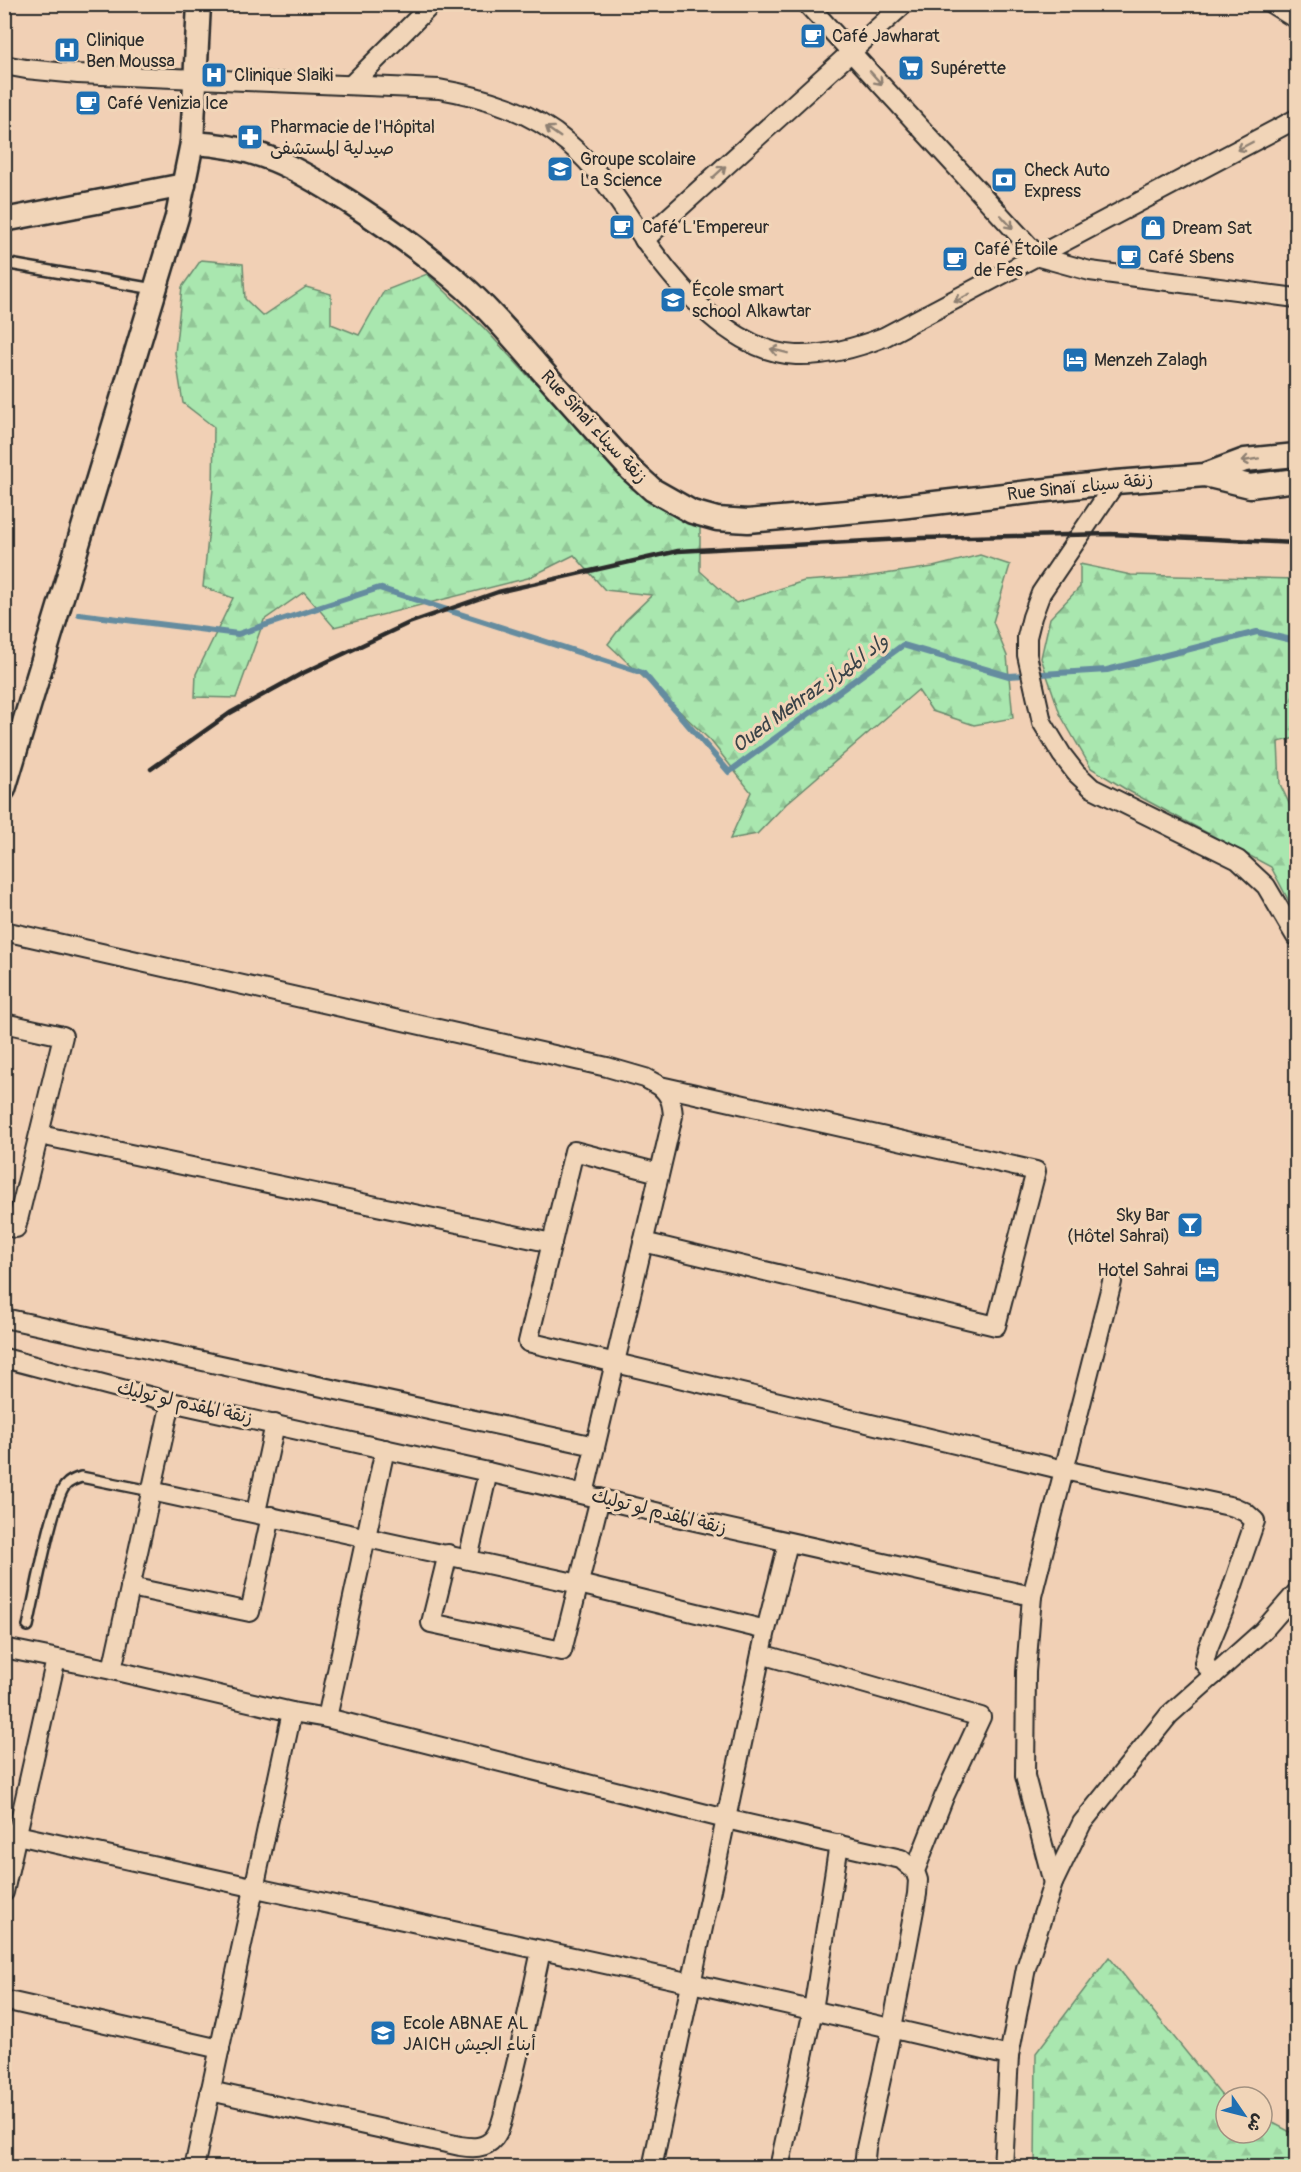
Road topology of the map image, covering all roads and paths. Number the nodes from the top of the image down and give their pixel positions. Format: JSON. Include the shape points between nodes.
{"nodes":[{"id":1,"x":199,"y":4,"type":"edge"},
{"id":2,"x":432,"y":4,"type":"edge"},
{"id":3,"x":807,"y":4,"type":"edge"},
{"id":4,"x":904,"y":4,"type":"edge"},
{"id":5,"x":1272,"y":4,"type":"edge"},
{"id":6,"x":1296,"y":19,"type":"edge"},
{"id":7,"x":852,"y":52,"type":"junction"},
{"id":8,"x":4,"y":65,"type":"edge"},
{"id":9,"x":196,"y":80,"type":"junction"},
{"id":10,"x":351,"y":85,"type":"junction"},
{"id":11,"x":1296,"y":119,"type":"edge"},
{"id":12,"x":192,"y":143,"type":"junction"},
{"id":13,"x":184,"y":185,"type":"junction"},
{"id":14,"x":4,"y":220,"type":"edge"},
{"id":15,"x":644,"y":240,"type":"junction"},
{"id":16,"x":1039,"y":257,"type":"junction"},
{"id":17,"x":4,"y":263,"type":"edge"},
{"id":18,"x":154,"y":289,"type":"junction"},
{"id":19,"x":1296,"y":298,"type":"edge"},
{"id":20,"x":1296,"y":455,"type":"edge"},
{"id":21,"x":1205,"y":475,"type":"junction"},
{"id":22,"x":1296,"y":480,"type":"edge"},
{"id":23,"x":1116,"y":482,"type":"junction"},
{"id":24,"x":4,"y":789,"type":"edge"},
{"id":25,"x":4,"y":931,"type":"edge"},
{"id":26,"x":1296,"y":937,"type":"edge"},
{"id":27,"x":4,"y":1023,"type":"edge"},
{"id":28,"x":660,"y":1086,"type":"junction"},
{"id":29,"x":40,"y":1135,"type":"junction"},
{"id":30,"x":659,"y":1173,"type":"junction"},
{"id":31,"x":4,"y":1226,"type":"edge"},
{"id":32,"x":643,"y":1242,"type":"junction"},
{"id":33,"x":552,"y":1243,"type":"junction"},
{"id":34,"x":1112,"y":1282,"type":"dead end"},
{"id":35,"x":4,"y":1318,"type":"edge"},
{"id":36,"x":4,"y":1358,"type":"edge"},
{"id":37,"x":615,"y":1362,"type":"junction"},
{"id":38,"x":171,"y":1402,"type":"junction"},
{"id":39,"x":275,"y":1424,"type":"junction"},
{"id":40,"x":595,"y":1446,"type":"junction"},
{"id":41,"x":385,"y":1449,"type":"junction"},
{"id":42,"x":1064,"y":1470,"type":"junction"},
{"id":43,"x":488,"y":1472,"type":"junction"},
{"id":44,"x":151,"y":1491,"type":"junction"},
{"id":45,"x":592,"y":1496,"type":"junction"},
{"id":46,"x":263,"y":1514,"type":"junction"},
{"id":47,"x":366,"y":1537,"type":"junction"},
{"id":48,"x":788,"y":1542,"type":"junction"},
{"id":49,"x":448,"y":1554,"type":"junction"},
{"id":50,"x":468,"y":1559,"type":"junction"},
{"id":51,"x":579,"y":1584,"type":"junction"},
{"id":52,"x":130,"y":1587,"type":"junction"},
{"id":53,"x":1296,"y":1593,"type":"edge"},
{"id":54,"x":1032,"y":1596,"type":"junction"},
{"id":55,"x":28,"y":1626,"type":"dead end"},
{"id":56,"x":766,"y":1630,"type":"junction"},
{"id":57,"x":4,"y":1648,"type":"edge"},
{"id":58,"x":761,"y":1654,"type":"junction"},
{"id":59,"x":56,"y":1659,"type":"junction"},
{"id":60,"x":112,"y":1670,"type":"junction"},
{"id":61,"x":1214,"y":1675,"type":"junction"},
{"id":62,"x":292,"y":1712,"type":"junction"},
{"id":63,"x":327,"y":1718,"type":"junction"},
{"id":64,"x":726,"y":1819,"type":"junction"},
{"id":65,"x":11,"y":1833,"type":"edge"},
{"id":66,"x":839,"y":1844,"type":"junction"},
{"id":67,"x":915,"y":1871,"type":"junction"},
{"id":68,"x":1053,"y":1882,"type":"junction"},
{"id":69,"x":253,"y":1888,"type":"junction"},
{"id":70,"x":4,"y":1892,"type":"edge"},
{"id":71,"x":541,"y":1951,"type":"junction"},
{"id":72,"x":692,"y":1982,"type":"junction"},
{"id":73,"x":4,"y":2000,"type":"edge"},
{"id":74,"x":813,"y":2010,"type":"junction"},
{"id":75,"x":892,"y":2028,"type":"junction"},
{"id":76,"x":220,"y":2049,"type":"junction"},
{"id":77,"x":1009,"y":2056,"type":"junction"},
{"id":78,"x":210,"y":2091,"type":"junction"},
{"id":79,"x":194,"y":2168,"type":"edge"},
{"id":80,"x":652,"y":2168,"type":"edge"},
{"id":81,"x":778,"y":2168,"type":"edge"},
{"id":82,"x":864,"y":2168,"type":"edge"},
{"id":83,"x":1004,"y":2168,"type":"edge"}],
"edges":[{"from":1,"to":9,"type":"street"},
{"from":2,"to":10,"type":"street"},
{"from":3,"to":7,"type":"street"},
{"from":4,"to":7,"type":"street"},
{"from":5,"to":6,"type":"street"},
{"from":15,"to":7,"type":"street","one_way":true},
{"from":7,"to":16,"type":"street","one_way":true},
{"from":8,"to":9,"type":"street","via":[[78,74]]},
{"from":9,"to":10,"type":"street"},
{"from":9,"to":12,"type":"street"},
{"from":15,"to":10,"type":"street","one_way":true,"via":[[591,165],[537,121],[471,95],[439,89]]},
{"from":11,"to":16,"type":"street","one_way":true},
{"from":12,"to":13,"type":"street"},
{"from":12,"to":23,"type":"street","name":"Rue Sinaï زنقة سيناء","via":[[219,144],[270,157],[335,193],[399,236],[465,288],[498,320],[652,490],[692,512],[748,521]]},
{"from":13,"to":14,"type":"street"},
{"from":13,"to":18,"type":"street"},
{"from":16,"to":15,"type":"street","one_way":true,"via":[[885,337],[855,348],[794,355],[761,346],[732,332],[699,305]]},
{"from":16,"to":19,"type":"street","via":[[1090,271]]},
{"from":17,"to":18,"type":"lane"},
{"from":18,"to":24,"type":"street"},
{"from":20,"to":21,"type":"street","name":"Rue Sinaï زنقة سيناء","one_way":true,"via":[[1245,460]]},
{"from":21,"to":22,"type":"street","name":"Rue Sinaï زنقة سيناء","via":[[1250,486]]},
{"from":21,"to":23,"type":"street","name":"Rue Sinaï زنقة سيناء"},
{"from":23,"to":26,"type":"street","via":[[1041,593],[1032,617],[1027,655],[1042,722],[1076,773],[1092,788],[1238,860],[1266,886]]},
{"from":25,"to":28,"type":"street","via":[[607,1067]]},
{"from":27,"to":29,"type":"street","via":[[63,1036]]},
{"from":28,"to":30,"type":"street","via":[[669,1094],[673,1116]]},
{"from":28,"to":32,"type":"street","via":[[1036,1171],[996,1326]]},
{"from":29,"to":31,"type":"street","via":[[16,1228]]},
{"from":29,"to":33,"type":"street"},
{"from":30,"to":32,"type":"street"},
{"from":30,"to":33,"type":"street","via":[[574,1151]]},
{"from":32,"to":37,"type":"street"},
{"from":33,"to":37,"type":"street","via":[[528,1342]]},
{"from":34,"to":42,"type":"street"},
{"from":35,"to":40,"type":"street"},
{"from":36,"to":38,"type":"street","name":"زنقة المقدم لو توليك"},
{"from":37,"to":40,"type":"street"},
{"from":37,"to":42,"type":"street"},
{"from":38,"to":39,"type":"street","name":"زنقة المقدم لو توليك"},
{"from":38,"to":44,"type":"street"},
{"from":39,"to":41,"type":"street","name":"زنقة المقدم لو توليك"},
{"from":39,"to":46,"type":"street"},
{"from":40,"to":45,"type":"street"},
{"from":41,"to":43,"type":"street","name":"زنقة المقدم لو توليك"},
{"from":41,"to":47,"type":"street"},
{"from":42,"to":54,"type":"street"},
{"from":42,"to":61,"type":"street","via":[[1234,1507],[1255,1521],[1204,1663]]},
{"from":43,"to":45,"type":"street","name":"زنقة المقدم لو توليك"},
{"from":43,"to":50,"type":"street"},
{"from":44,"to":46,"type":"street"},
{"from":44,"to":52,"type":"street"},
{"from":44,"to":55,"type":"lane","via":[[81,1477],[64,1486],[55,1507]]},
{"from":45,"to":48,"type":"street","name":"زنقة المقدم لو توليك"},
{"from":45,"to":51,"type":"street"},
{"from":46,"to":47,"type":"street"},
{"from":46,"to":52,"type":"street","via":[[250,1612]]},
{"from":47,"to":49,"type":"street"},
{"from":47,"to":63,"type":"street"},
{"from":48,"to":54,"type":"street","name":"زنقة المقدم لو توليك"},
{"from":48,"to":56,"type":"street"},
{"from":49,"to":50,"type":"street"},
{"from":49,"to":51,"type":"street","via":[[431,1623],[562,1651]]},
{"from":50,"to":51,"type":"street"},
{"from":51,"to":56,"type":"street"},
{"from":52,"to":60,"type":"street"},
{"from":53,"to":61,"type":"street","via":[[1263,1632]]},
{"from":54,"to":68,"type":"street","via":[[1026,1672],[1025,1776]]},
{"from":56,"to":58,"type":"street"},
{"from":57,"to":59,"type":"street"},
{"from":58,"to":64,"type":"street"},
{"from":58,"to":67,"type":"street","via":[[981,1717]]},
{"from":59,"to":60,"type":"street"},
{"from":59,"to":65,"type":"street"},
{"from":60,"to":62,"type":"street"},
{"from":61,"to":68,"type":"street","via":[[1169,1715],[1102,1797],[1082,1823]]},
{"from":62,"to":63,"type":"street"},
{"from":62,"to":69,"type":"street"},
{"from":63,"to":64,"type":"street"},
{"from":64,"to":66,"type":"street"},
{"from":64,"to":72,"type":"street"},
{"from":65,"to":69,"type":"street"},
{"from":65,"to":70,"type":"street"},
{"from":66,"to":67,"type":"street","via":[[901,1859]]},
{"from":66,"to":74,"type":"street"},
{"from":67,"to":75,"type":"street","via":[[917,1894]]},
{"from":68,"to":77,"type":"street","via":[[1026,1968]]},
{"from":69,"to":71,"type":"street"},
{"from":69,"to":76,"type":"street"},
{"from":71,"to":72,"type":"street"},
{"from":71,"to":78,"type":"street","via":[[501,2124],[488,2144],[460,2146]]},
{"from":72,"to":74,"type":"street"},
{"from":72,"to":80,"type":"street"},
{"from":73,"to":76,"type":"street"},
{"from":74,"to":75,"type":"street"},
{"from":74,"to":81,"type":"street"},
{"from":75,"to":77,"type":"street"},
{"from":75,"to":82,"type":"street"},
{"from":76,"to":78,"type":"street"},
{"from":77,"to":83,"type":"street"},
{"from":78,"to":79,"type":"street"}]}
